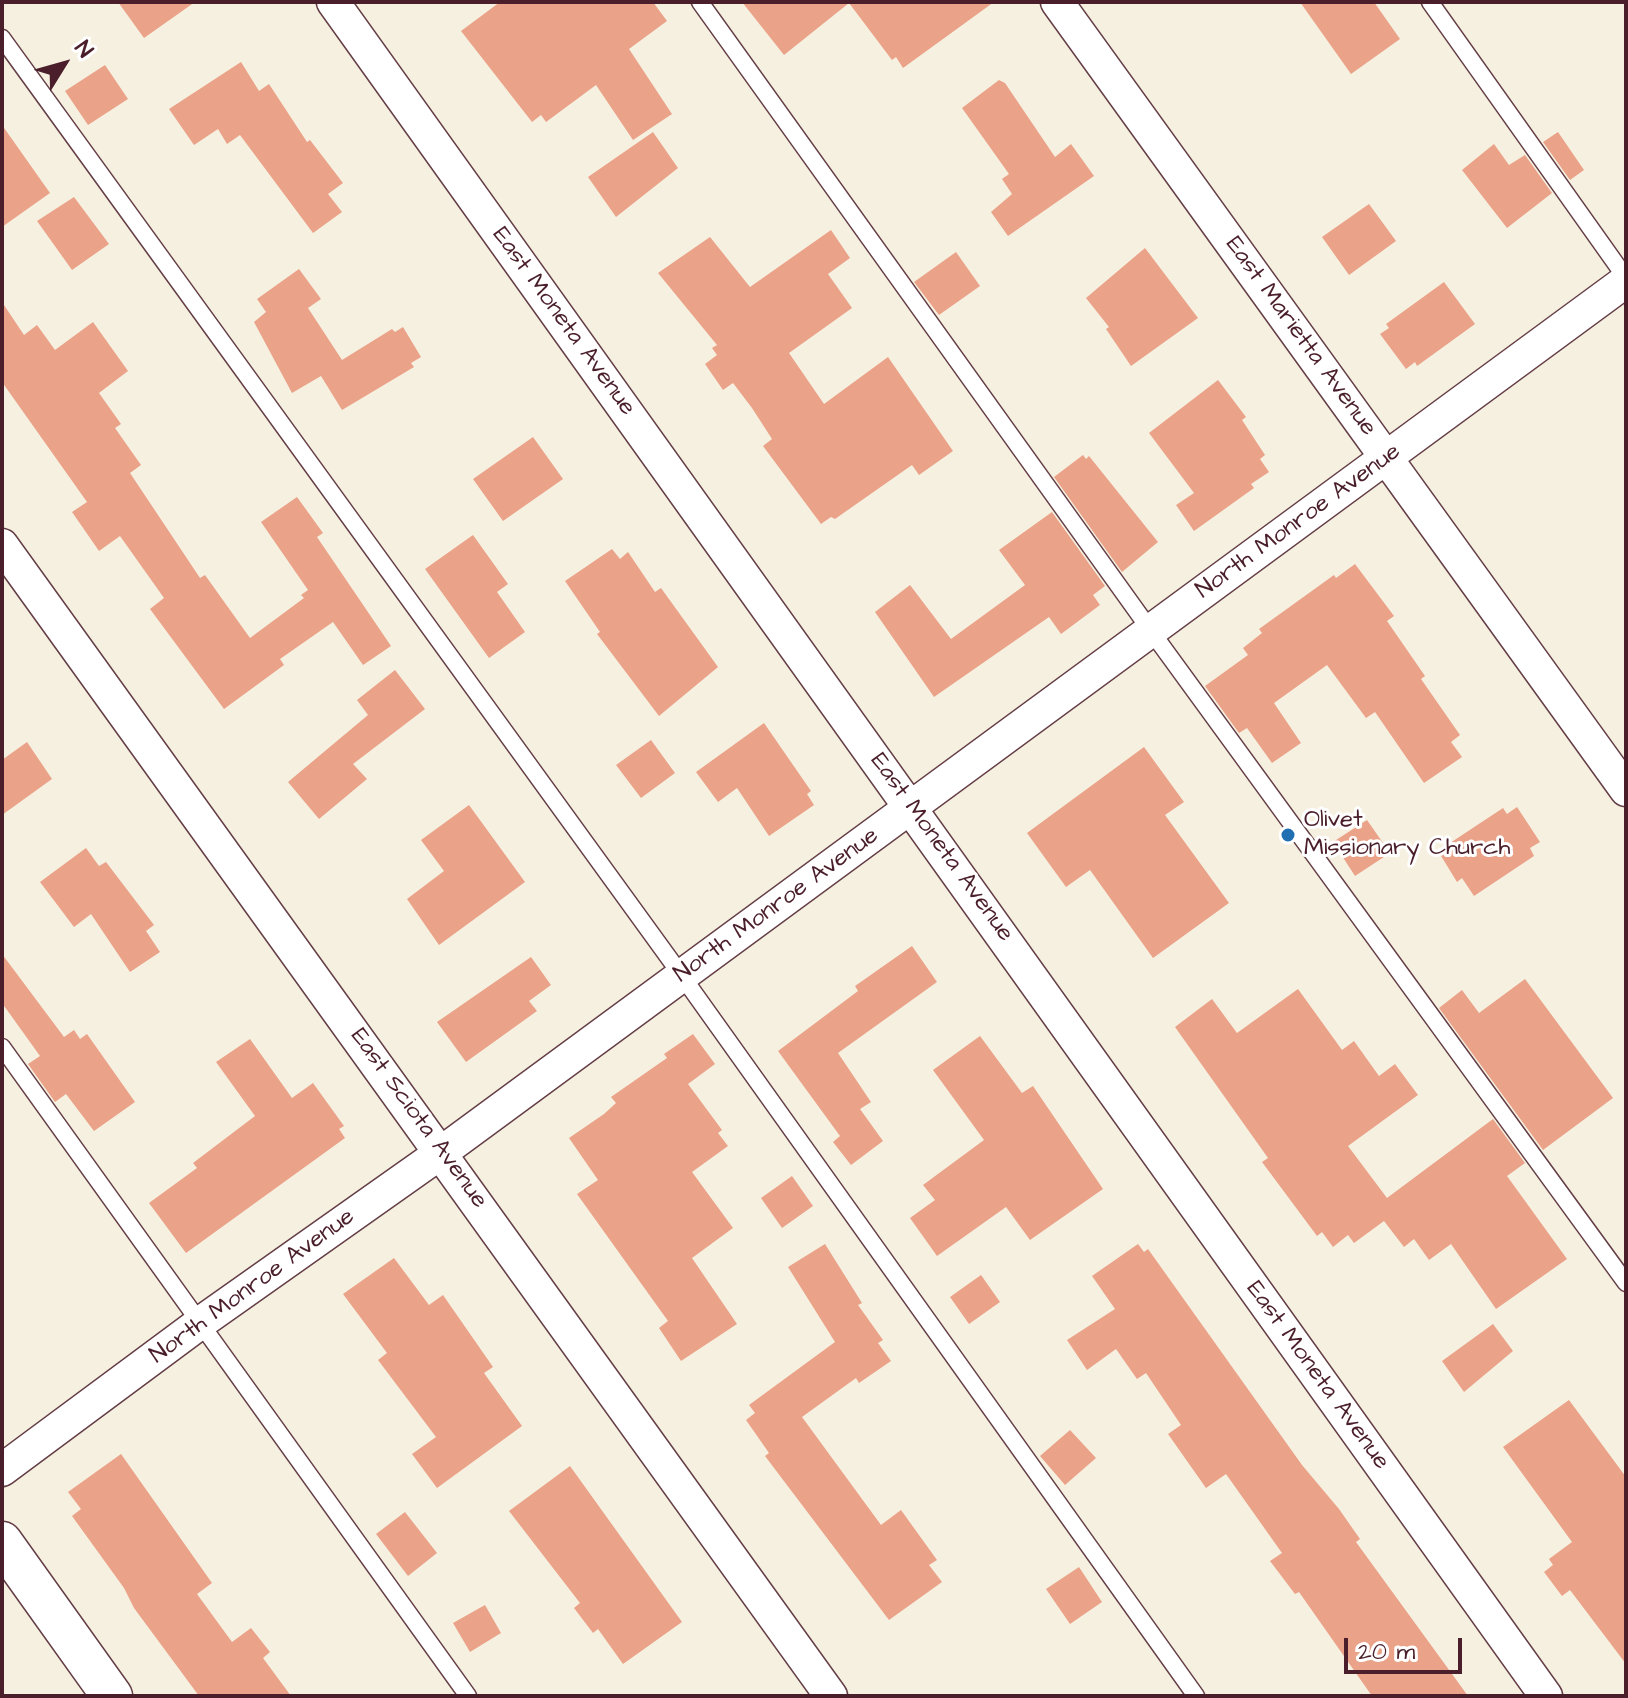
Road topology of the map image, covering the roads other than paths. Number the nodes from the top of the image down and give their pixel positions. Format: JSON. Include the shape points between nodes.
{"nodes":[{"id":1,"x":333,"y":2,"type":"edge"},
{"id":2,"x":700,"y":2,"type":"edge"},
{"id":3,"x":1057,"y":2,"type":"edge"},
{"id":4,"x":1430,"y":2,"type":"edge"},
{"id":5,"x":2,"y":38,"type":"edge"},
{"id":6,"x":1626,"y":280,"type":"edge"},
{"id":7,"x":1387,"y":458,"type":"junction"},
{"id":8,"x":2,"y":545,"type":"edge"},
{"id":9,"x":1151,"y":631,"type":"junction"},
{"id":10,"x":1626,"y":790,"type":"edge"},
{"id":11,"x":912,"y":808,"type":"junction"},
{"id":12,"x":682,"y":976,"type":"junction"},
{"id":13,"x":2,"y":1047,"type":"edge"},
{"id":14,"x":442,"y":1152,"type":"junction"},
{"id":15,"x":1626,"y":1283,"type":"edge"},
{"id":16,"x":200,"y":1323,"type":"junction"},
{"id":17,"x":2,"y":1470,"type":"edge"},
{"id":18,"x":2,"y":1542,"type":"edge"},
{"id":19,"x":112,"y":1696,"type":"edge"},
{"id":20,"x":468,"y":1696,"type":"edge"},
{"id":21,"x":831,"y":1696,"type":"edge"},
{"id":22,"x":1196,"y":1696,"type":"edge"},
{"id":23,"x":1546,"y":1696,"type":"edge"}],
"edges":[{"from":1,"to":11,"type":"street","name":"East Moneta Avenue"},
{"from":2,"to":9,"type":"lane"},
{"from":3,"to":7,"type":"street","name":"East Marietta Avenue"},
{"from":4,"to":6,"type":"lane"},
{"from":5,"to":12,"type":"lane"},
{"from":6,"to":7,"type":"street","name":"North Monroe Avenue"},
{"from":7,"to":9,"type":"street","name":"North Monroe Avenue"},
{"from":7,"to":10,"type":"street","name":"East Marietta Avenue"},
{"from":8,"to":14,"type":"street","name":"East Sciota Avenue"},
{"from":9,"to":11,"type":"street","name":"North Monroe Avenue"},
{"from":9,"to":15,"type":"lane"},
{"from":11,"to":12,"type":"street","name":"North Monroe Avenue"},
{"from":11,"to":23,"type":"street","name":"East Moneta Avenue"},
{"from":12,"to":14,"type":"street","name":"North Monroe Avenue"},
{"from":12,"to":22,"type":"lane"},
{"from":13,"to":16,"type":"lane"},
{"from":14,"to":16,"type":"street","name":"North Monroe Avenue"},
{"from":14,"to":21,"type":"street","name":"East Sciota Avenue"},
{"from":16,"to":17,"type":"street","name":"North Monroe Avenue"},
{"from":16,"to":20,"type":"lane"},
{"from":18,"to":19,"type":"street"}]}
